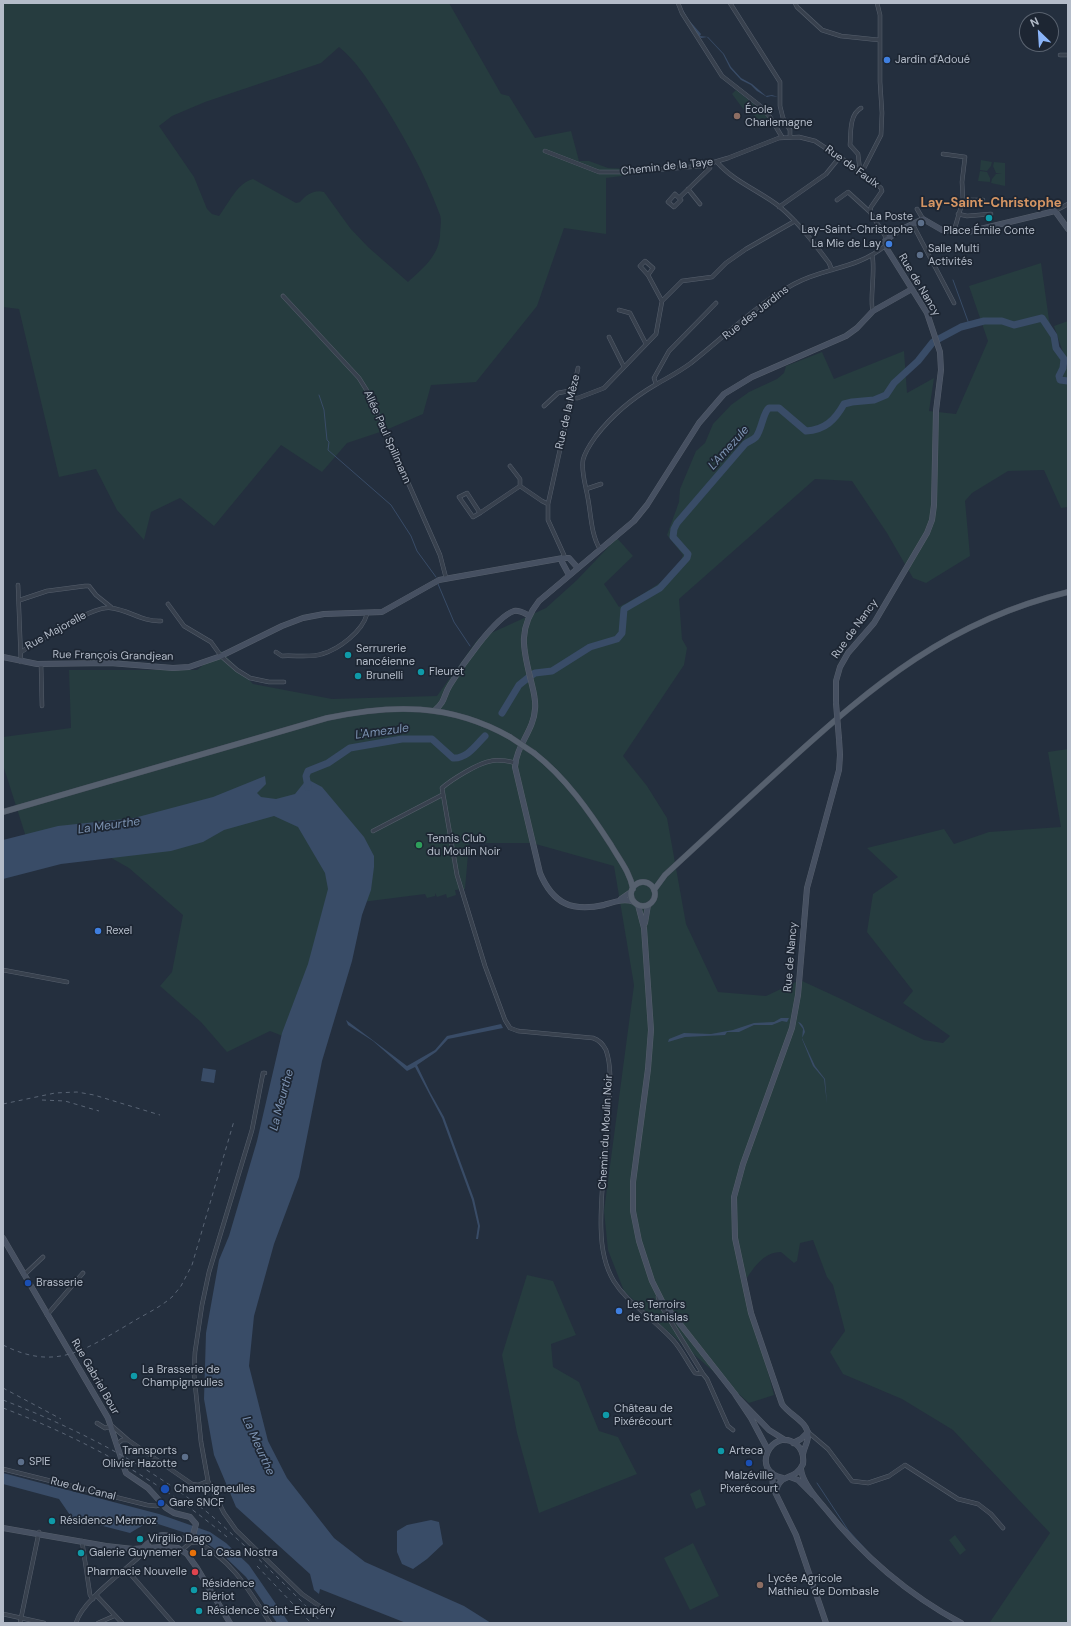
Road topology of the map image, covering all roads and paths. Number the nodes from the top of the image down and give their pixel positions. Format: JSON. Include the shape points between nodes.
{"nodes":[{"id":1,"x":678,"y":3,"type":"edge"},
{"id":2,"x":730,"y":3,"type":"edge"},
{"id":3,"x":795,"y":3,"type":"edge"},
{"id":4,"x":878,"y":3,"type":"edge"},
{"id":5,"x":879,"y":40,"type":"junction"},
{"id":6,"x":1060,"y":55,"type":"dead end"},
{"id":7,"x":1068,"y":55,"type":"edge"},
{"id":8,"x":861,"y":108,"type":"dead end"},
{"id":9,"x":790,"y":136,"type":"junction"},
{"id":10,"x":782,"y":137,"type":"junction"},
{"id":11,"x":813,"y":140,"type":"joint"},
{"id":12,"x":545,"y":151,"type":"dead end"},
{"id":13,"x":943,"y":154,"type":"dead end"},
{"id":14,"x":839,"y":158,"type":"junction"},
{"id":15,"x":717,"y":162,"type":"junction"},
{"id":16,"x":709,"y":164,"type":"junction"},
{"id":17,"x":861,"y":172,"type":"junction"},
{"id":18,"x":685,"y":183,"type":"dead end"},
{"id":19,"x":689,"y":189,"type":"junction"},
{"id":20,"x":679,"y":198,"type":"dead end"},
{"id":21,"x":837,"y":200,"type":"dead end"},
{"id":22,"x":963,"y":200,"type":"junction"},
{"id":23,"x":983,"y":200,"type":"dead end"},
{"id":24,"x":700,"y":204,"type":"dead end"},
{"id":25,"x":1068,"y":204,"type":"edge"},
{"id":26,"x":779,"y":207,"type":"junction"},
{"id":27,"x":917,"y":209,"type":"dead end"},
{"id":28,"x":1055,"y":211,"type":"junction"},
{"id":29,"x":870,"y":212,"type":"junction"},
{"id":30,"x":958,"y":214,"type":"junction"},
{"id":31,"x":990,"y":214,"type":"dead end"},
{"id":32,"x":923,"y":219,"type":"junction"},
{"id":33,"x":795,"y":221,"type":"junction"},
{"id":34,"x":912,"y":223,"type":"junction"},
{"id":35,"x":1068,"y":229,"type":"edge"},
{"id":36,"x":954,"y":232,"type":"junction"},
{"id":37,"x":887,"y":239,"type":"junction"},
{"id":38,"x":885,"y":246,"type":"junction"},
{"id":39,"x":872,"y":255,"type":"junction"},
{"id":40,"x":832,"y":270,"type":"junction"},
{"id":41,"x":648,"y":275,"type":"dead end"},
{"id":42,"x":912,"y":289,"type":"junction"},
{"id":43,"x":283,"y":296,"type":"dead end"},
{"id":44,"x":662,"y":301,"type":"junction"},
{"id":45,"x":716,"y":303,"type":"dead end"},
{"id":46,"x":954,"y":303,"type":"dead end"},
{"id":47,"x":619,"y":310,"type":"dead end"},
{"id":48,"x":873,"y":311,"type":"junction"},
{"id":49,"x":609,"y":337,"type":"dead end"},
{"id":50,"x":646,"y":344,"type":"junction"},
{"id":51,"x":624,"y":367,"type":"junction"},
{"id":52,"x":578,"y":368,"type":"dead end"},
{"id":53,"x":656,"y":384,"type":"junction"},
{"id":54,"x":574,"y":390,"type":"junction"},
{"id":55,"x":572,"y":398,"type":"junction"},
{"id":56,"x":544,"y":406,"type":"dead end"},
{"id":57,"x":510,"y":466,"type":"dead end"},
{"id":58,"x":601,"y":484,"type":"dead end"},
{"id":59,"x":520,"y":486,"type":"junction"},
{"id":60,"x":586,"y":488,"type":"junction"},
{"id":61,"x":548,"y":504,"type":"junction"},
{"id":62,"x":480,"y":513,"type":"junction"},
{"id":63,"x":600,"y":548,"type":"junction"},
{"id":64,"x":563,"y":558,"type":"junction"},
{"id":65,"x":577,"y":567,"type":"junction"},
{"id":66,"x":568,"y":575,"type":"junction"},
{"id":67,"x":446,"y":578,"type":"junction"},
{"id":68,"x":18,"y":584,"type":"dead end"},
{"id":69,"x":1068,"y":592,"type":"edge"},
{"id":70,"x":20,"y":600,"type":"junction"},
{"id":71,"x":168,"y":604,"type":"dead end"},
{"id":72,"x":111,"y":607,"type":"junction"},
{"id":73,"x":367,"y":614,"type":"junction"},
{"id":74,"x":528,"y":615,"type":"junction"},
{"id":75,"x":161,"y":621,"type":"dead end"},
{"id":76,"x":21,"y":652,"type":"junction"},
{"id":77,"x":276,"y":652,"type":"dead end"},
{"id":78,"x":221,"y":656,"type":"junction"},
{"id":79,"x":3,"y":657,"type":"edge"},
{"id":80,"x":21,"y":662,"type":"junction"},
{"id":81,"x":41,"y":664,"type":"junction"},
{"id":82,"x":284,"y":682,"type":"dead end"},
{"id":83,"x":42,"y":706,"type":"dead end"},
{"id":84,"x":435,"y":710,"type":"junction"},
{"id":85,"x":516,"y":763,"type":"junction"},
{"id":86,"x":442,"y":795,"type":"junction"},
{"id":87,"x":3,"y":812,"type":"edge"},
{"id":88,"x":374,"y":831,"type":"dead end"},
{"id":89,"x":627,"y":870,"type":"junction"},
{"id":90,"x":666,"y":875,"type":"junction"},
{"id":91,"x":644,"y":883,"type":"junction"},
{"id":92,"x":654,"y":890,"type":"junction"},
{"id":93,"x":632,"y":891,"type":"junction"},
{"id":94,"x":611,"y":903,"type":"junction"},
{"id":95,"x":636,"y":904,"type":"junction"},
{"id":96,"x":648,"y":905,"type":"junction"},
{"id":97,"x":644,"y":928,"type":"junction"},
{"id":98,"x":3,"y":970,"type":"edge"},
{"id":99,"x":67,"y":982,"type":"dead end"},
{"id":100,"x":265,"y":1073,"type":"dead end"},
{"id":101,"x":3,"y":1238,"type":"edge"},
{"id":102,"x":43,"y":1257,"type":"dead end"},
{"id":103,"x":83,"y":1273,"type":"dead end"},
{"id":104,"x":24,"y":1275,"type":"junction"},
{"id":105,"x":658,"y":1294,"type":"junction"},
{"id":106,"x":48,"y":1315,"type":"junction"},
{"id":107,"x":703,"y":1374,"type":"junction"},
{"id":108,"x":735,"y":1394,"type":"junction"},
{"id":109,"x":97,"y":1423,"type":"dead end"},
{"id":110,"x":753,"y":1423,"type":"junction"},
{"id":111,"x":762,"y":1423,"type":"junction"},
{"id":112,"x":112,"y":1426,"type":"junction"},
{"id":113,"x":733,"y":1430,"type":"dead end"},
{"id":114,"x":808,"y":1432,"type":"junction"},
{"id":115,"x":124,"y":1436,"type":"junction"},
{"id":116,"x":128,"y":1440,"type":"junction"},
{"id":117,"x":786,"y":1440,"type":"junction"},
{"id":118,"x":116,"y":1442,"type":"junction"},
{"id":119,"x":793,"y":1442,"type":"junction"},
{"id":120,"x":768,"y":1450,"type":"junction"},
{"id":121,"x":803,"y":1454,"type":"junction"},
{"id":122,"x":3,"y":1468,"type":"edge"},
{"id":123,"x":801,"y":1468,"type":"junction"},
{"id":124,"x":772,"y":1473,"type":"junction"},
{"id":125,"x":790,"y":1477,"type":"junction"},
{"id":126,"x":783,"y":1478,"type":"junction"},
{"id":127,"x":208,"y":1481,"type":"junction"},
{"id":128,"x":776,"y":1492,"type":"junction"},
{"id":129,"x":814,"y":1495,"type":"junction"},
{"id":130,"x":162,"y":1504,"type":"junction"},
{"id":131,"x":3,"y":1526,"type":"edge"},
{"id":132,"x":1003,"y":1528,"type":"dead end"},
{"id":133,"x":38,"y":1533,"type":"junction"},
{"id":134,"x":157,"y":1536,"type":"junction"},
{"id":135,"x":82,"y":1541,"type":"junction"},
{"id":136,"x":156,"y":1547,"type":"junction"},
{"id":137,"x":142,"y":1549,"type":"junction"},
{"id":138,"x":182,"y":1550,"type":"junction"},
{"id":139,"x":126,"y":1568,"type":"junction"},
{"id":140,"x":94,"y":1597,"type":"junction"},
{"id":141,"x":325,"y":1610,"type":"dead end"},
{"id":142,"x":3,"y":1614,"type":"edge"},
{"id":143,"x":114,"y":1616,"type":"junction"},
{"id":144,"x":21,"y":1618,"type":"junction"},
{"id":145,"x":20,"y":1623,"type":"edge"},
{"id":146,"x":44,"y":1623,"type":"edge"},
{"id":147,"x":76,"y":1623,"type":"edge"},
{"id":148,"x":98,"y":1623,"type":"edge"},
{"id":149,"x":122,"y":1623,"type":"edge"},
{"id":150,"x":173,"y":1623,"type":"edge"},
{"id":151,"x":230,"y":1623,"type":"edge"},
{"id":152,"x":270,"y":1623,"type":"edge"},
{"id":153,"x":826,"y":1623,"type":"edge"},
{"id":154,"x":962,"y":1623,"type":"edge"}],
"edges":[{"from":1,"to":10,"type":"street","via":[[722,76],[759,106]]},
{"from":2,"to":9,"type":"street","via":[[780,82],[780,106]]},
{"from":3,"to":5,"type":"street","via":[[822,30],[841,36]]},
{"from":4,"to":5,"type":"street"},
{"from":5,"to":17,"type":"street","via":[[881,135]]},
{"from":6,"to":7,"type":"street"},
{"from":8,"to":17,"type":"street","via":[[851,123],[850,145],[858,154]]},
{"from":9,"to":10,"type":"street","name":"Chemin de la Taye"},
{"from":9,"to":11,"type":"street","name":"Chemin de la Taye"},
{"from":10,"to":15,"type":"street","name":"Chemin de la Taye"},
{"from":11,"to":14,"type":"street","name":"Rue de Faulx"},
{"from":12,"to":16,"type":"street","name":"Chemin de la Taye","via":[[606,173]]},
{"from":13,"to":22,"type":"street","via":[[965,156]]},
{"from":14,"to":17,"type":"street","name":"Rue de Faulx"},
{"from":14,"to":26,"type":"street","via":[[826,174]]},
{"from":15,"to":16,"type":"street","name":"Chemin de la Taye"},
{"from":15,"to":26,"type":"street","via":[[735,179]]},
{"from":16,"to":19,"type":"street","via":[[710,168]]},
{"from":17,"to":29,"type":"street","name":"Rue de Faulx","via":[[882,189]]},
{"from":18,"to":19,"type":"street"},
{"from":19,"to":20,"type":"street"},
{"from":19,"to":24,"type":"street"},
{"from":21,"to":29,"type":"street","via":[[848,192]]},
{"from":22,"to":23,"type":"street"},
{"from":22,"to":30,"type":"street"},
{"from":25,"to":28,"type":"street"},
{"from":26,"to":33,"type":"street"},
{"from":27,"to":32,"type":"street"},
{"from":28,"to":35,"type":"street"},
{"from":28,"to":36,"type":"street","via":[[972,232]]},
{"from":29,"to":37,"type":"street"},
{"from":30,"to":31,"type":"street"},
{"from":30,"to":36,"type":"street"},
{"from":32,"to":34,"type":"street"},
{"from":32,"to":36,"type":"street","via":[[939,229]]},
{"from":33,"to":40,"type":"street"},
{"from":33,"to":44,"type":"street","via":[[746,249],[712,277],[682,281]]},
{"from":34,"to":37,"type":"street"},
{"from":34,"to":46,"type":"street"},
{"from":37,"to":38,"type":"street"},
{"from":38,"to":39,"type":"street","name":"Rue des Jardins"},
{"from":38,"to":42,"type":"street","name":"Rue de Nancy"},
{"from":39,"to":40,"type":"street","name":"Rue des Jardins"},
{"from":39,"to":48,"type":"street"},
{"from":40,"to":53,"type":"street","name":"Rue des Jardins","via":[[806,278],[786,288],[680,372]]},
{"from":41,"to":44,"type":"street"},
{"from":42,"to":48,"type":"street"},
{"from":42,"to":114,"type":"street","name":"Rue de Nancy","bridge":true,"via":[[927,313],[935,335],[941,370],[936,411],[932,520],[880,614],[840,667],[836,681],[839,770],[807,888],[794,1020],[785,1052],[740,1171],[734,1197],[733,1224],[738,1257],[758,1336],[782,1404],[804,1423]]},
{"from":43,"to":67,"type":"street","name":"Allée Paul Spillmann","via":[[359,378],[369,394],[440,555]]},
{"from":44,"to":50,"type":"street","via":[[658,331]]},
{"from":45,"to":53,"type":"street","via":[[669,351],[654,378]]},
{"from":47,"to":50,"type":"street","via":[[630,313]]},
{"from":48,"to":63,"type":"street","via":[[846,336],[752,376],[724,394],[699,423],[639,515]]},
{"from":49,"to":51,"type":"street"},
{"from":50,"to":51,"type":"street"},
{"from":51,"to":55,"type":"street","via":[[602,389]]},
{"from":52,"to":54,"type":"street","name":"Rue de la Mèze"},
{"from":53,"to":60,"type":"street","name":"Rue des Jardins","via":[[617,412],[593,441],[583,460]]},
{"from":54,"to":55,"type":"street","name":"Rue de la Mèze"},
{"from":54,"to":56,"type":"street","via":[[558,393]]},
{"from":55,"to":61,"type":"street","name":"Rue de la Mèze"},
{"from":57,"to":59,"type":"street","via":[[520,480]]},
{"from":58,"to":60,"type":"street"},
{"from":59,"to":61,"type":"street"},
{"from":59,"to":62,"type":"street"},
{"from":60,"to":63,"type":"street","name":"Rue des Jardins","via":[[596,540]]},
{"from":61,"to":64,"type":"street","name":"Rue de la Mèze","via":[[548,520],[564,555]]},
{"from":62,"to":62,"type":"street","via":[[466,493],[460,497],[471,516]]},
{"from":63,"to":65,"type":"street"},
{"from":64,"to":65,"type":"street","via":[[569,558]]},
{"from":64,"to":66,"type":"street","via":[[562,562]]},
{"from":64,"to":67,"type":"street","name":"Rue François Grandjean"},
{"from":65,"to":66,"type":"street"},
{"from":66,"to":74,"type":"street","via":[[539,601]]},
{"from":67,"to":73,"type":"street","name":"Rue François Grandjean","via":[[429,584],[382,612]]},
{"from":68,"to":70,"type":"street"},
{"from":69,"to":90,"type":"main road","via":[[1039,599],[986,619],[936,645],[889,676],[843,712]]},
{"from":70,"to":72,"type":"street","via":[[47,591],[89,586]]},
{"from":70,"to":76,"type":"street"},
{"from":71,"to":78,"type":"street","via":[[184,626],[213,644]]},
{"from":72,"to":75,"type":"street","via":[[151,622]]},
{"from":72,"to":76,"type":"street","name":"Rue Majorelle","via":[[87,614]]},
{"from":73,"to":77,"type":"street","via":[[365,621],[344,643],[322,655],[282,656]]},
{"from":73,"to":78,"type":"street","name":"Rue François Grandjean","via":[[324,614],[303,618]]},
{"from":74,"to":84,"type":"street","via":[[517,611],[500,620],[464,665],[451,684],[443,703]]},
{"from":74,"to":85,"type":"street","via":[[523,636],[536,708]]},
{"from":76,"to":80,"type":"street"},
{"from":78,"to":81,"type":"street","name":"Rue François Grandjean","via":[[189,667],[173,668],[110,663]]},
{"from":78,"to":82,"type":"street","via":[[250,678]]},
{"from":79,"to":80,"type":"street","name":"Rue François Grandjean"},
{"from":80,"to":81,"type":"street","name":"Rue François Grandjean"},
{"from":81,"to":83,"type":"street"},
{"from":84,"to":87,"type":"main road","via":[[380,709],[327,718]]},
{"from":84,"to":89,"type":"main road","bridge":true,"via":[[474,720],[510,737],[534,753],[560,777],[583,804]]},
{"from":85,"to":86,"type":"street","via":[[496,760],[480,764],[444,786]]},
{"from":85,"to":94,"type":"street","via":[[518,783],[540,873],[549,891],[555,898],[571,906],[589,908]]},
{"from":86,"to":88,"type":"street"},
{"from":86,"to":107,"type":"street","name":"Chemin du Moulin Noir","via":[[463,896],[485,966],[508,1024],[518,1031],[593,1038],[601,1042],[605,1049],[610,1092],[601,1222],[607,1268],[623,1295],[676,1343],[695,1373]]},
{"from":89,"to":91,"type":"main road"},
{"from":89,"to":93,"type":"main road"},
{"from":90,"to":91,"type":"main road","via":[[657,881]]},
{"from":90,"to":92,"type":"main road"},
{"from":91,"to":92,"type":"main road"},
{"from":91,"to":93,"type":"main road"},
{"from":92,"to":96,"type":"main road","via":[[654,898]]},
{"from":93,"to":94,"type":"street","via":[[627,897]]},
{"from":93,"to":95,"type":"main road"},
{"from":94,"to":95,"type":"street","via":[[628,900]]},
{"from":95,"to":96,"type":"main road"},
{"from":95,"to":97,"type":"street"},
{"from":96,"to":97,"type":"street"},
{"from":97,"to":105,"type":"street","via":[[651,1030],[633,1199],[639,1241]]},
{"from":98,"to":99,"type":"street"},
{"from":100,"to":127,"type":"street","via":[[252,1130],[209,1272],[195,1352],[194,1374]]},
{"from":101,"to":104,"type":"street","name":"Rue Gabriel Bour"},
{"from":102,"to":104,"type":"street"},
{"from":103,"to":106,"type":"street"},
{"from":104,"to":106,"type":"street","name":"Rue Gabriel Bour"},
{"from":105,"to":107,"type":"street","via":[[660,1304]]},
{"from":105,"to":108,"type":"street","via":[[669,1312]]},
{"from":106,"to":112,"type":"street","name":"Rue Gabriel Bour"},
{"from":107,"to":113,"type":"street","name":"Chemin du Moulin Noir","via":[[728,1426]]},
{"from":108,"to":110,"type":"street"},
{"from":108,"to":111,"type":"street"},
{"from":109,"to":112,"type":"street","via":[[105,1428]]},
{"from":110,"to":111,"type":"street"},
{"from":110,"to":120,"type":"street"},
{"from":111,"to":117,"type":"street","via":[[774,1434]]},
{"from":112,"to":115,"type":"street"},
{"from":112,"to":118,"type":"street","name":"Rue Gabriel Bour"},
{"from":114,"to":119,"type":"street"},
{"from":114,"to":121,"type":"street"},
{"from":114,"to":132,"type":"street","via":[[828,1449],[852,1481],[868,1484],[889,1476],[904,1465],[958,1499],[978,1504]]},
{"from":115,"to":116,"type":"street"},
{"from":115,"to":118,"type":"street"},
{"from":116,"to":118,"type":"street"},
{"from":116,"to":127,"type":"street","via":[[192,1484],[198,1485]]},
{"from":117,"to":119,"type":"street"},
{"from":117,"to":120,"type":"street","via":[[774,1444]]},
{"from":118,"to":130,"type":"street","name":"Rue Gabriel Bour","via":[[126,1473],[148,1488]]},
{"from":119,"to":121,"type":"street"},
{"from":120,"to":124,"type":"street","via":[[766,1462]]},
{"from":121,"to":123,"type":"street"},
{"from":122,"to":130,"type":"street","name":"Rue du Canal","via":[[146,1505]]},
{"from":123,"to":125,"type":"street"},
{"from":123,"to":129,"type":"street","via":[[802,1477]]},
{"from":124,"to":126,"type":"street"},
{"from":124,"to":128,"type":"street","via":[[772,1484]]},
{"from":125,"to":126,"type":"street"},
{"from":125,"to":129,"type":"street","via":[[798,1480]]},
{"from":126,"to":128,"type":"street"},
{"from":127,"to":141,"type":"street","via":[[236,1530],[302,1594]]},
{"from":128,"to":153,"type":"street","via":[[796,1535]]},
{"from":129,"to":154,"type":"street","via":[[844,1532],[881,1568],[920,1598]]},
{"from":130,"to":134,"type":"street","name":"Rue Gabriel Bour","via":[[174,1513],[189,1517],[196,1526],[192,1536],[185,1538],[165,1534]]},
{"from":131,"to":133,"type":"street"},
{"from":133,"to":135,"type":"street"},
{"from":133,"to":144,"type":"street"},
{"from":134,"to":136,"type":"street"},
{"from":134,"to":137,"type":"street"},
{"from":135,"to":137,"type":"street"},
{"from":135,"to":140,"type":"street","via":[[90,1595]]},
{"from":136,"to":137,"type":"street"},
{"from":136,"to":138,"type":"street"},
{"from":137,"to":139,"type":"street","via":[[139,1557]]},
{"from":138,"to":151,"type":"street","via":[[201,1573]]},
{"from":138,"to":152,"type":"street","via":[[190,1543],[197,1542],[220,1557],[242,1579]]},
{"from":139,"to":140,"type":"street"},
{"from":139,"to":150,"type":"street"},
{"from":140,"to":143,"type":"street"},
{"from":140,"to":147,"type":"street","via":[[78,1616]]},
{"from":142,"to":144,"type":"street"},
{"from":143,"to":148,"type":"street"},
{"from":143,"to":149,"type":"street"},
{"from":144,"to":145,"type":"street"},
{"from":144,"to":146,"type":"street"}]}
